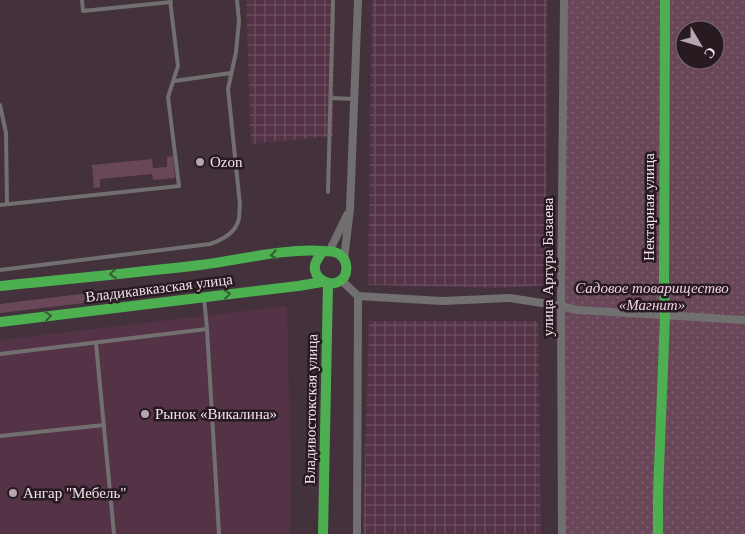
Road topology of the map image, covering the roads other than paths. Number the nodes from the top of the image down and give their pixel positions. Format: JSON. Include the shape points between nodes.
{"nodes":[{"id":1,"x":82,"y":0,"type":"edge"},
{"id":2,"x":237,"y":0,"type":"edge"},
{"id":3,"x":333,"y":0,"type":"edge"},
{"id":4,"x":358,"y":0,"type":"edge"},
{"id":5,"x":564,"y":0,"type":"edge"},
{"id":6,"x":665,"y":0,"type":"edge"},
{"id":7,"x":170,"y":1,"type":"edge"},
{"id":8,"x":231,"y":73,"type":"junction"},
{"id":9,"x":174,"y":81,"type":"junction"},
{"id":10,"x":331,"y":98,"type":"junction"},
{"id":11,"x":355,"y":99,"type":"junction"},
{"id":12,"x":0,"y":105,"type":"edge"},
{"id":13,"x":328,"y":192,"type":"dead end"},
{"id":14,"x":7,"y":204,"type":"junction"},
{"id":15,"x":0,"y":205,"type":"edge"},
{"id":16,"x":350,"y":209,"type":"junction"},
{"id":17,"x":326,"y":252,"type":"junction"},
{"id":18,"x":344,"y":260,"type":"junction"},
{"id":19,"x":0,"y":270,"type":"edge"},
{"id":20,"x":341,"y":280,"type":"junction"},
{"id":21,"x":325,"y":283,"type":"junction"},
{"id":22,"x":0,"y":286,"type":"edge"},
{"id":23,"x":358,"y":296,"type":"junction"},
{"id":24,"x":204,"y":297,"type":"junction"},
{"id":25,"x":561,"y":306,"type":"junction"},
{"id":26,"x":665,"y":316,"type":"junction"},
{"id":27,"x":745,"y":320,"type":"edge"},
{"id":28,"x":0,"y":322,"type":"edge"},
{"id":29,"x":207,"y":329,"type":"junction"},
{"id":30,"x":96,"y":342,"type":"junction"},
{"id":31,"x":0,"y":354,"type":"edge"},
{"id":32,"x":104,"y":425,"type":"junction"},
{"id":33,"x":0,"y":436,"type":"edge"},
{"id":34,"x":114,"y":534,"type":"edge"},
{"id":35,"x":219,"y":534,"type":"edge"},
{"id":36,"x":323,"y":534,"type":"edge"},
{"id":37,"x":357,"y":534,"type":"edge"},
{"id":38,"x":562,"y":534,"type":"edge"},
{"id":39,"x":658,"y":534,"type":"edge"}],
"edges":[{"from":1,"to":7,"type":"lane","via":[[83,11]]},
{"from":2,"to":8,"type":"lane","via":[[239,21]]},
{"from":3,"to":10,"type":"lane"},
{"from":4,"to":11,"type":"street","name":"Владивостокская улица"},
{"from":5,"to":25,"type":"street","name":"улица Артура Базаева"},
{"from":6,"to":26,"type":"main road","name":"Нектарная улица"},
{"from":7,"to":9,"type":"lane","via":[[178,66]]},
{"from":8,"to":9,"type":"lane"},
{"from":8,"to":19,"type":"lane","via":[[228,88],[240,205],[239,220],[232,232],[210,244]]},
{"from":9,"to":14,"type":"lane","via":[[168,97],[178,186]]},
{"from":10,"to":11,"type":"lane"},
{"from":10,"to":13,"type":"lane"},
{"from":11,"to":16,"type":"street","name":"Владивостокская улица"},
{"from":12,"to":14,"type":"lane","via":[[6,133]]},
{"from":14,"to":15,"type":"lane"},
{"from":16,"to":17,"type":"street","name":"Владивостокская улица"},
{"from":16,"to":18,"type":"street","name":"Владивостокская улица"},
{"from":17,"to":18,"type":"main road","via":[[334,252]]},
{"from":17,"to":21,"type":"main road","name":"Владивостокская улица","via":[[316,261],[315,268]]},
{"from":17,"to":22,"type":"main road","name":"Владикавказская улица","one_way":true,"via":[[298,251],[201,265]]},
{"from":18,"to":20,"type":"main road","name":"Владивостокская улица","via":[[347,266]]},
{"from":20,"to":21,"type":"main road"},
{"from":20,"to":23,"type":"street"},
{"from":24,"to":21,"type":"main road","name":"Владикавказская улица","one_way":true},
{"from":21,"to":36,"type":"main road","name":"Владивостокская улица"},
{"from":23,"to":25,"type":"street","via":[[442,301],[510,298]]},
{"from":23,"to":37,"type":"street"},
{"from":28,"to":24,"type":"main road","name":"Владикавказская улица","one_way":true},
{"from":24,"to":29,"type":"lane"},
{"from":25,"to":26,"type":"street"},
{"from":25,"to":38,"type":"street","name":"улица Артура Базаева"},
{"from":26,"to":27,"type":"street"},
{"from":26,"to":39,"type":"main road","name":"Нектарная улица"},
{"from":29,"to":30,"type":"lane"},
{"from":29,"to":35,"type":"lane"},
{"from":30,"to":31,"type":"lane"},
{"from":30,"to":32,"type":"lane"},
{"from":32,"to":33,"type":"lane"},
{"from":32,"to":34,"type":"lane"}]}
